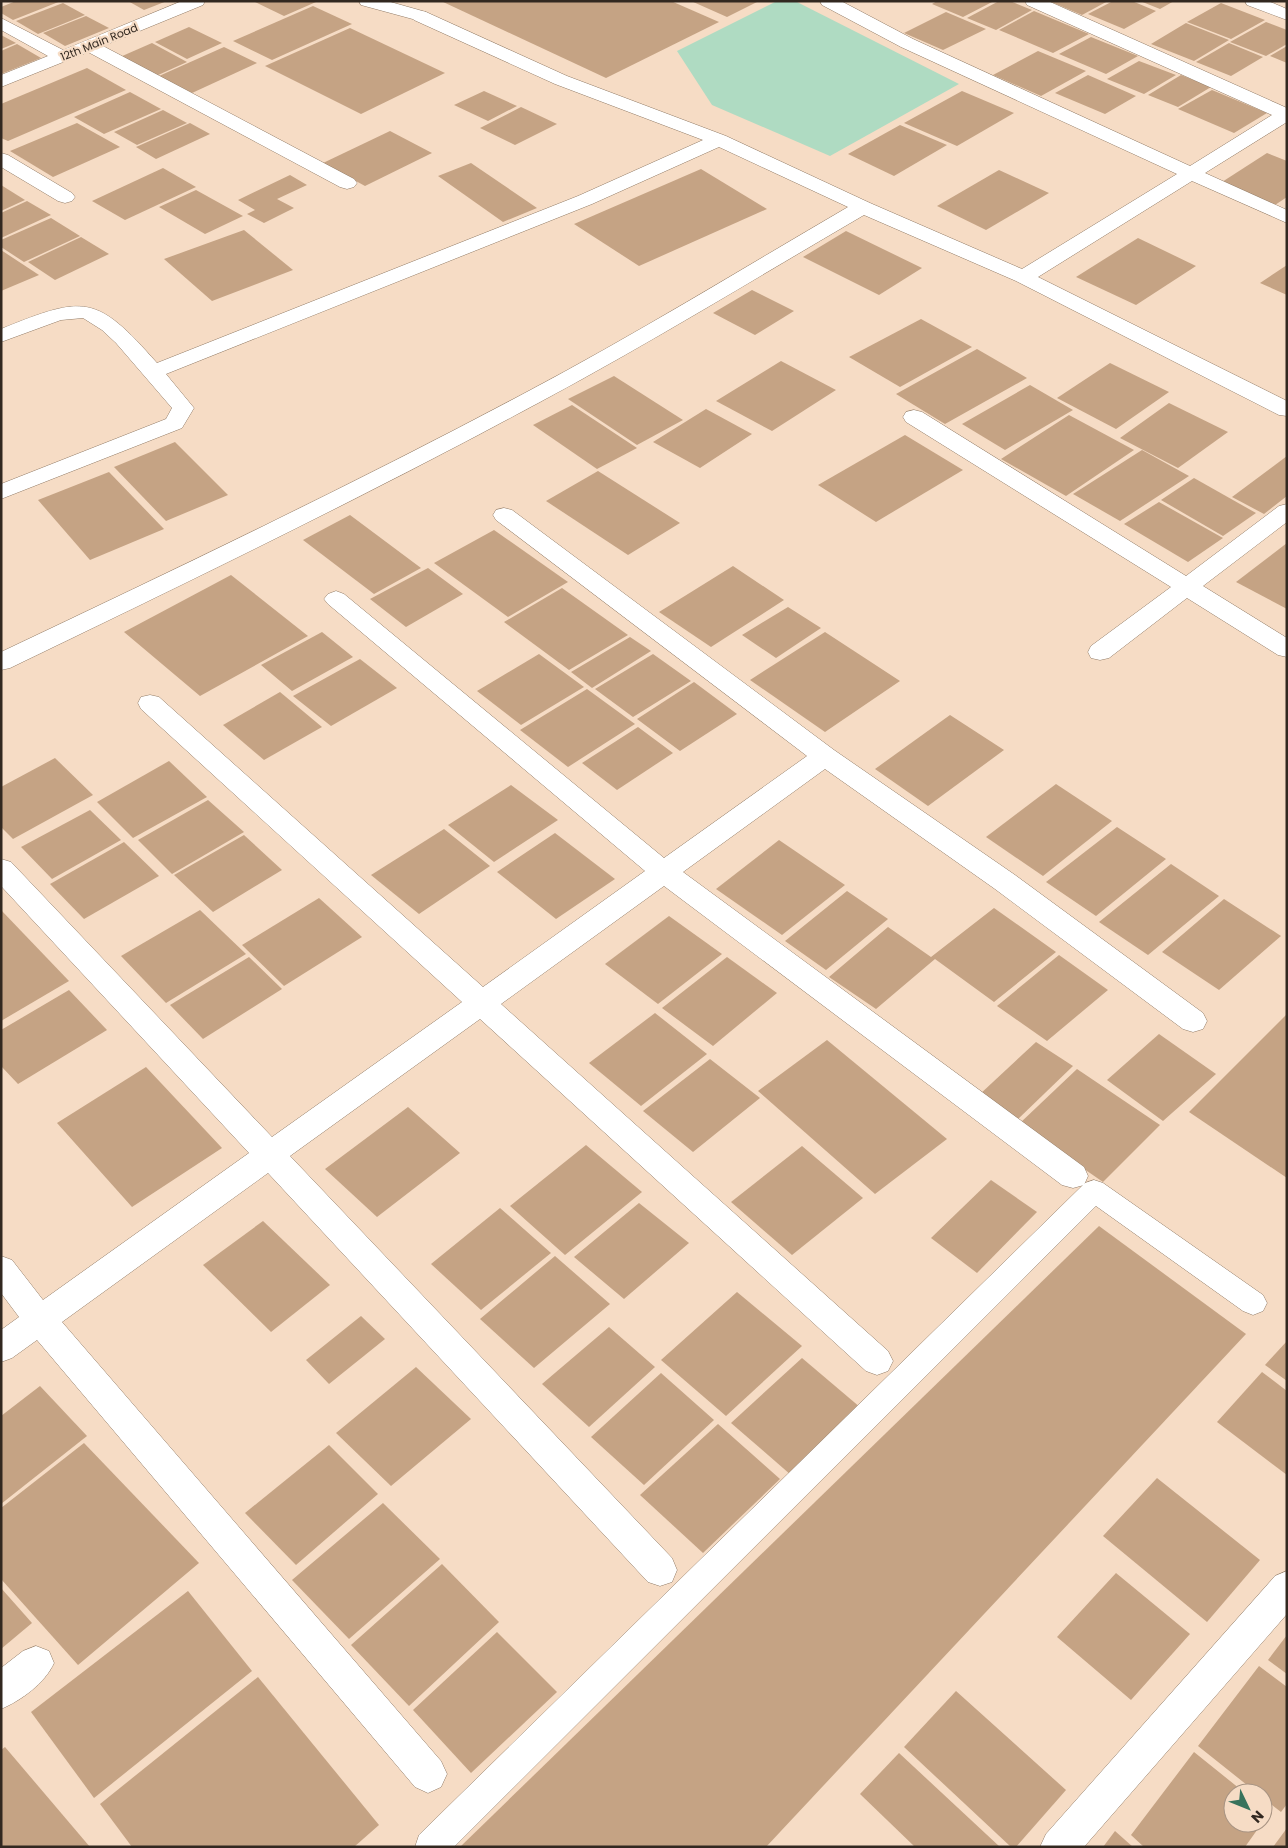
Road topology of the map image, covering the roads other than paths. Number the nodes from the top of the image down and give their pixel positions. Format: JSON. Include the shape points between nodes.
{"nodes":[{"id":1,"x":197,"y":1,"type":"edge"},
{"id":2,"x":367,"y":1,"type":"edge"},
{"id":3,"x":405,"y":1,"type":"edge"},
{"id":4,"x":828,"y":1,"type":"edge"},
{"id":5,"x":1033,"y":1,"type":"edge"},
{"id":6,"x":1253,"y":1,"type":"edge"},
{"id":7,"x":1287,"y":15,"type":"edge"},
{"id":8,"x":420,"y":16,"type":"junction"},
{"id":9,"x":1,"y":23,"type":"edge"},
{"id":10,"x":89,"y":46,"type":"junction"},
{"id":11,"x":63,"y":57,"type":"junction"},
{"id":12,"x":1,"y":82,"type":"edge"},
{"id":13,"x":1287,"y":115,"type":"edge"},
{"id":14,"x":719,"y":140,"type":"junction"},
{"id":15,"x":1,"y":159,"type":"edge"},
{"id":16,"x":1191,"y":174,"type":"junction"},
{"id":17,"x":347,"y":182,"type":"dead end"},
{"id":18,"x":65,"y":197,"type":"dead end"},
{"id":19,"x":863,"y":207,"type":"junction"},
{"id":20,"x":1287,"y":217,"type":"edge"},
{"id":21,"x":1023,"y":277,"type":"junction"},
{"id":22,"x":1,"y":336,"type":"edge"},
{"id":23,"x":152,"y":372,"type":"junction"},
{"id":24,"x":1287,"y":410,"type":"edge"},
{"id":25,"x":914,"y":417,"type":"dead end"},
{"id":26,"x":1,"y":492,"type":"edge"},
{"id":27,"x":1287,"y":511,"type":"edge"},
{"id":28,"x":504,"y":515,"type":"dead end"},
{"id":29,"x":1187,"y":587,"type":"junction"},
{"id":30,"x":336,"y":599,"type":"dead end"},
{"id":31,"x":1287,"y":648,"type":"edge"},
{"id":32,"x":1100,"y":652,"type":"dead end"},
{"id":33,"x":1,"y":662,"type":"edge"},
{"id":34,"x":150,"y":703,"type":"dead end"},
{"id":35,"x":825,"y":756,"type":"junction"},
{"id":36,"x":1,"y":869,"type":"edge"},
{"id":37,"x":664,"y":872,"type":"junction"},
{"id":38,"x":481,"y":1004,"type":"junction"},
{"id":39,"x":1193,"y":1021,"type":"dead end"},
{"id":40,"x":270,"y":1155,"type":"junction"},
{"id":41,"x":1073,"y":1176,"type":"dead end"},
{"id":42,"x":1,"y":1269,"type":"edge"},
{"id":43,"x":1253,"y":1303,"type":"dead end"},
{"id":44,"x":40,"y":1320,"type":"junction"},
{"id":45,"x":1,"y":1348,"type":"edge"},
{"id":46,"x":877,"y":1361,"type":"dead end"},
{"id":47,"x":660,"y":1570,"type":"dead end"},
{"id":48,"x":1287,"y":1588,"type":"edge"},
{"id":49,"x":36,"y":1663,"type":"dead end"},
{"id":50,"x":1,"y":1691,"type":"edge"},
{"id":51,"x":428,"y":1774,"type":"dead end"},
{"id":52,"x":431,"y":1847,"type":"edge"},
{"id":53,"x":1060,"y":1847,"type":"edge"}],
"edges":[{"from":1,"to":10,"type":"street","name":"12th Main Road"},
{"from":2,"to":8,"type":"street"},
{"from":3,"to":8,"type":"street"},
{"from":4,"to":16,"type":"street","via":[[907,43]]},
{"from":5,"to":13,"type":"street"},
{"from":6,"to":7,"type":"street"},
{"from":8,"to":14,"type":"street","via":[[561,80]]},
{"from":9,"to":11,"type":"street"},
{"from":10,"to":11,"type":"street","name":"12th Main Road"},
{"from":10,"to":17,"type":"street"},
{"from":11,"to":12,"type":"street","name":"12th Main Road"},
{"from":13,"to":16,"type":"street"},
{"from":14,"to":19,"type":"street"},
{"from":14,"to":23,"type":"street","via":[[585,200]]},
{"from":15,"to":18,"type":"street"},
{"from":16,"to":20,"type":"street"},
{"from":16,"to":21,"type":"street"},
{"from":19,"to":21,"type":"street"},
{"from":19,"to":33,"type":"street","via":[[635,342],[532,398],[262,537]]},
{"from":21,"to":24,"type":"street"},
{"from":22,"to":23,"type":"street","via":[[62,313],[86,312],[105,320]]},
{"from":23,"to":26,"type":"street","via":[[183,408],[174,423]]},
{"from":25,"to":29,"type":"street"},
{"from":27,"to":29,"type":"street"},
{"from":28,"to":35,"type":"street"},
{"from":29,"to":31,"type":"street"},
{"from":29,"to":32,"type":"street"},
{"from":30,"to":37,"type":"street"},
{"from":34,"to":38,"type":"street"},
{"from":35,"to":37,"type":"street"},
{"from":35,"to":39,"type":"street","via":[[1005,882]]},
{"from":36,"to":40,"type":"street"},
{"from":37,"to":38,"type":"street"},
{"from":37,"to":41,"type":"street"},
{"from":38,"to":40,"type":"street"},
{"from":38,"to":46,"type":"street"},
{"from":40,"to":44,"type":"street"},
{"from":40,"to":47,"type":"street"},
{"from":42,"to":44,"type":"street"},
{"from":43,"to":52,"type":"lane","via":[[1094,1191]]},
{"from":44,"to":45,"type":"street"},
{"from":44,"to":51,"type":"street"},
{"from":48,"to":53,"type":"street"},
{"from":49,"to":50,"type":"street"}]}
